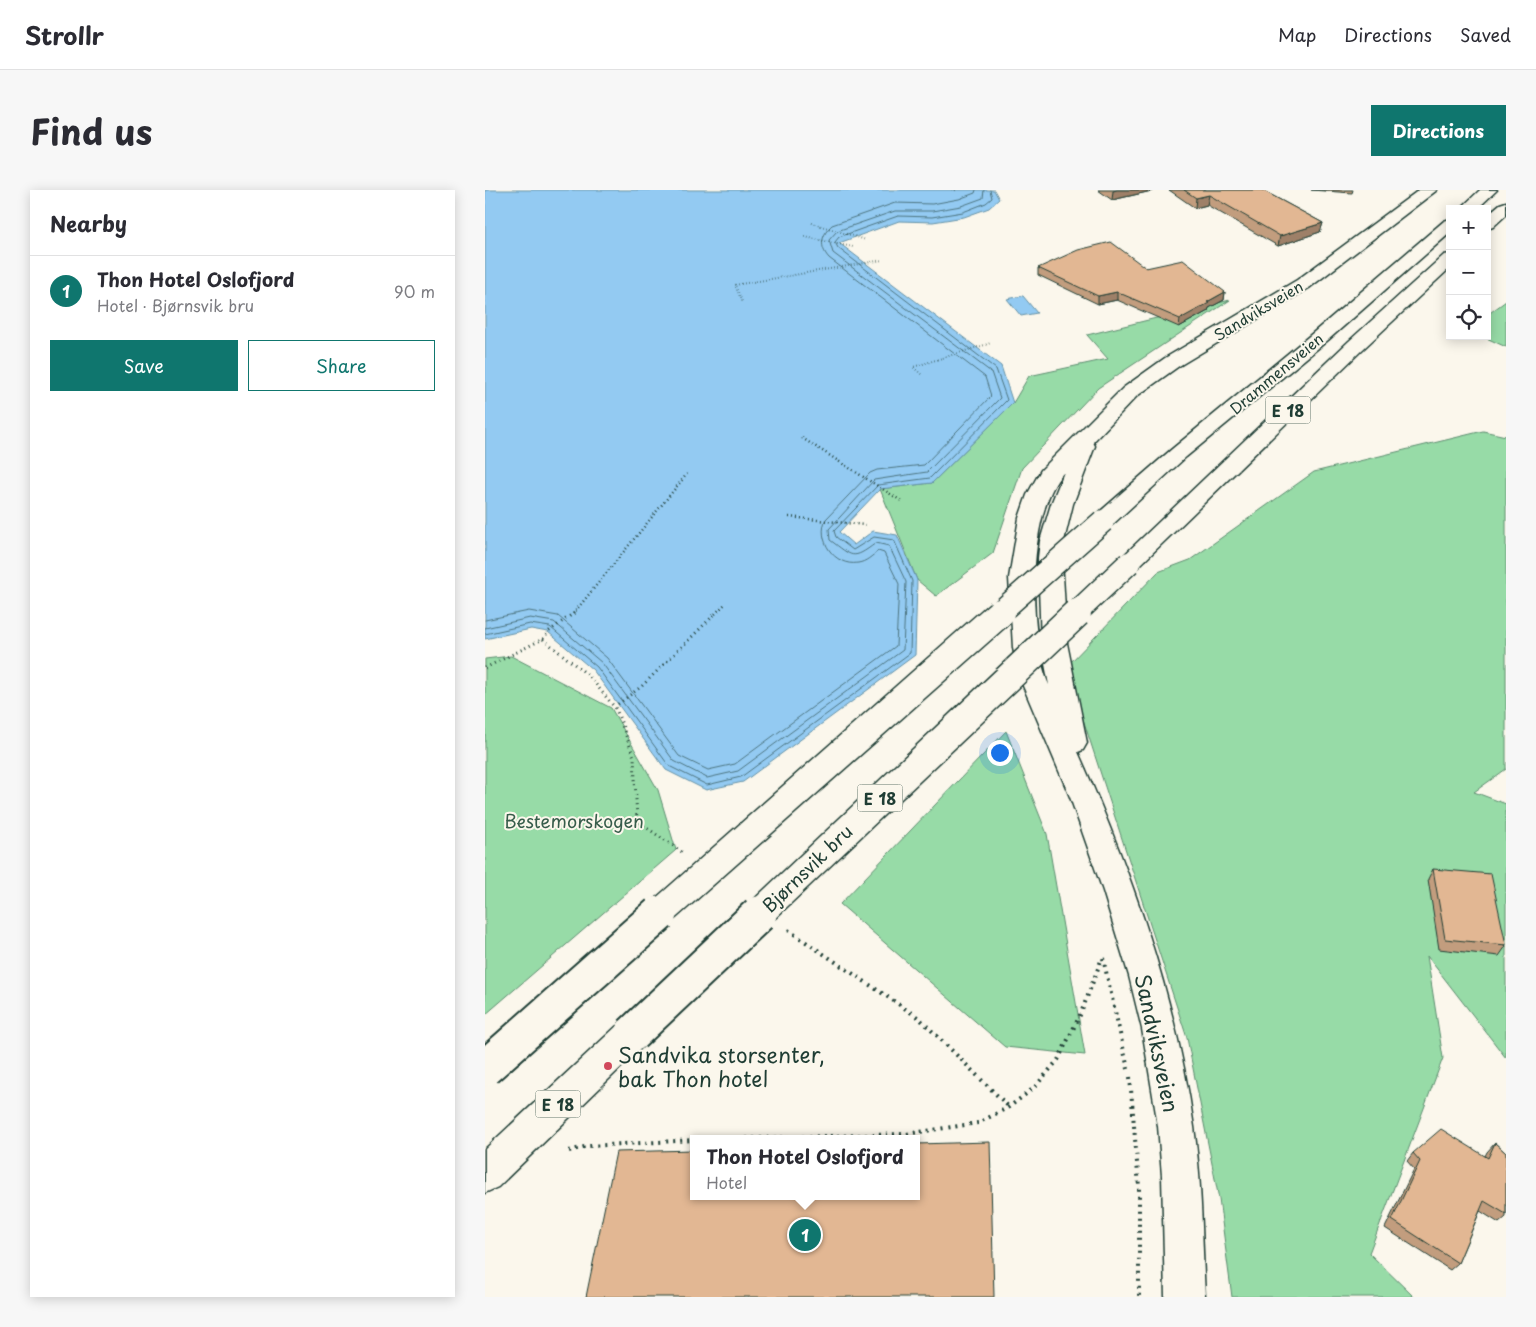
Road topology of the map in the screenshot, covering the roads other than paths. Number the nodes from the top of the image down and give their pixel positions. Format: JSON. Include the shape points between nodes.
{"nodes":[{"id":1,"x":1429,"y":190,"type":"edge"},
{"id":2,"x":1489,"y":190,"type":"edge"},
{"id":3,"x":1472,"y":205,"type":"edge"},
{"id":4,"x":1506,"y":207,"type":"edge"},
{"id":5,"x":1491,"y":220,"type":"edge"},
{"id":6,"x":1446,"y":227,"type":"edge"},
{"id":7,"x":1446,"y":263,"type":"edge"},
{"id":8,"x":1129,"y":563,"type":"joint"},
{"id":9,"x":485,"y":1068,"type":"edge"},
{"id":10,"x":485,"y":1174,"type":"edge"},
{"id":11,"x":1185,"y":1297,"type":"edge"}],
"edges":[{"from":1,"to":11,"type":"main road","name":"Sandviksveien","via":[[1303,284],[1140,384],[1090,434],[1061,504],[1052,541],[1055,656],[1085,797],[1134,941],[1164,1056],[1181,1176]]},
{"from":2,"to":3,"type":"main road"},
{"from":4,"to":5,"type":"main road"},
{"from":6,"to":9,"type":"main road","name":"Drammensveien","number":"E 18","bridge":true,"via":[[1179,453]]},
{"from":7,"to":8,"type":"main road","name":"Drammensveien","number":"E 18"},
{"from":8,"to":10,"type":"main road","name":"Bjørnsvik bru","number":"E 18","bridge":true}]}
